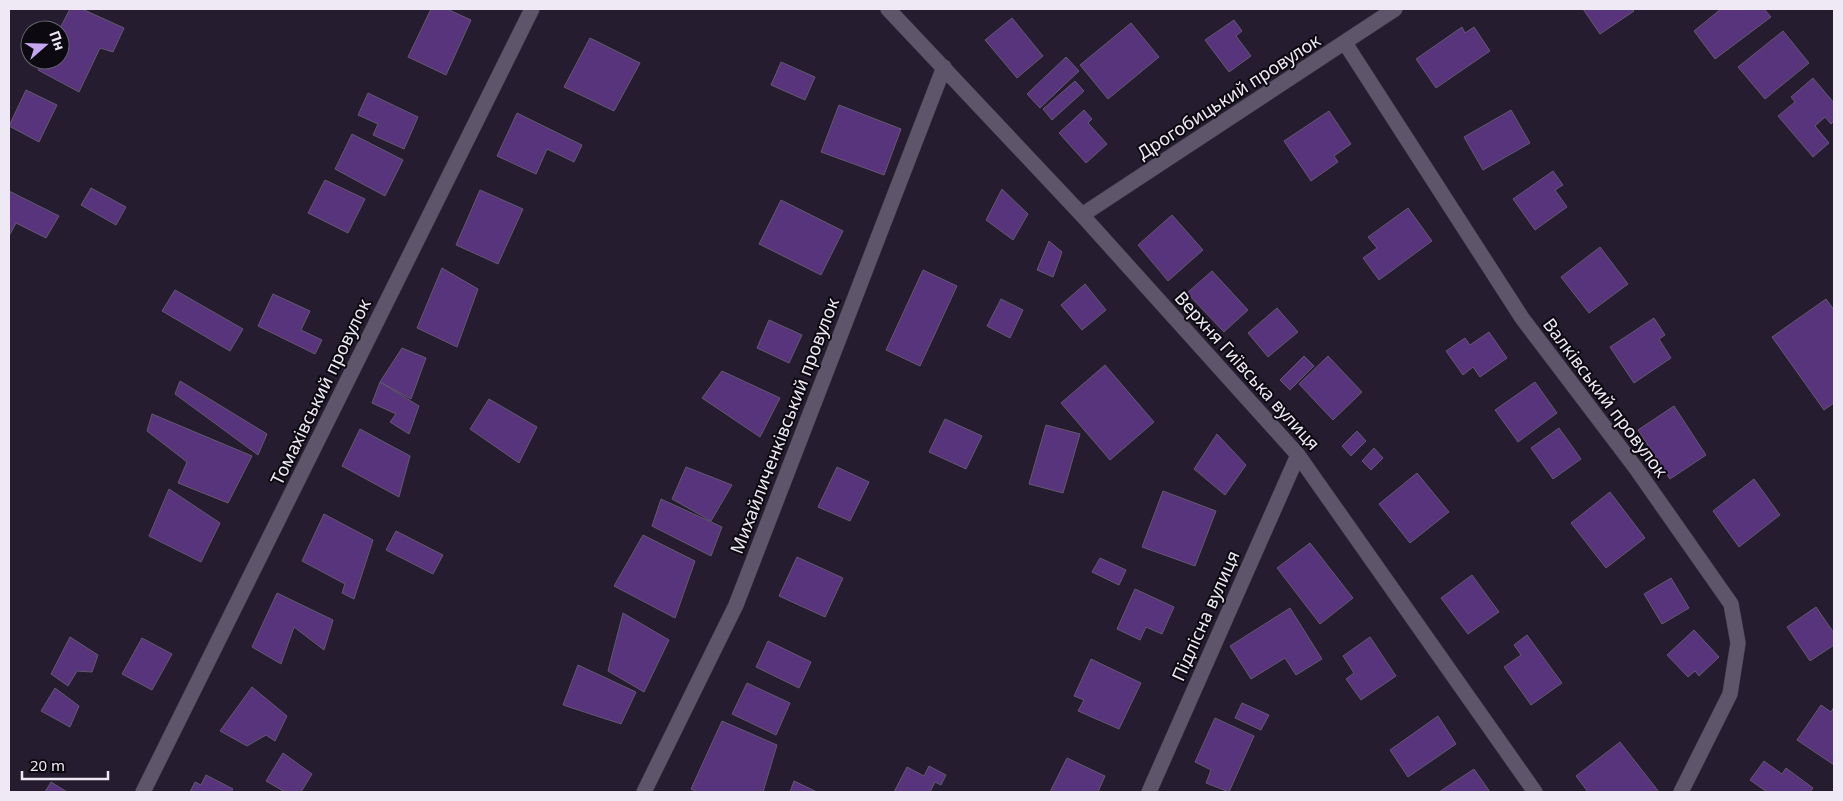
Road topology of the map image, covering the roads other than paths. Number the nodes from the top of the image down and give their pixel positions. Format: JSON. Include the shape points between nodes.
{"nodes":[{"id":1,"x":532,"y":9,"type":"edge"},
{"id":2,"x":888,"y":9,"type":"edge"},
{"id":3,"x":1395,"y":9,"type":"edge"},
{"id":4,"x":1345,"y":43,"type":"junction"},
{"id":5,"x":944,"y":66,"type":"junction"},
{"id":6,"x":1082,"y":215,"type":"junction"},
{"id":7,"x":1298,"y":454,"type":"junction"},
{"id":8,"x":143,"y":792,"type":"edge"},
{"id":9,"x":644,"y":792,"type":"edge"},
{"id":10,"x":1148,"y":792,"type":"edge"},
{"id":11,"x":1536,"y":792,"type":"edge"},
{"id":12,"x":1681,"y":792,"type":"edge"}],
"edges":[{"from":1,"to":8,"type":"street","name":"Томахівський провулок"},
{"from":2,"to":5,"type":"street","name":"Верхня Гиївська вулиця"},
{"from":3,"to":4,"type":"street","name":"Дрогобицький провулок"},
{"from":4,"to":6,"type":"street","name":"Дрогобицький провулок"},
{"from":4,"to":12,"type":"street","name":"Валківський провулок","via":[[1522,318],[1635,467],[1731,604],[1738,643],[1730,694]]},
{"from":5,"to":6,"type":"street","name":"Верхня Гиївська вулиця"},
{"from":5,"to":9,"type":"street","name":"Михайличенківський провулок","via":[[736,605]]},
{"from":6,"to":7,"type":"street","name":"Верхня Гиївська вулиця"},
{"from":7,"to":10,"type":"street","name":"Підлісна вулиця"},
{"from":7,"to":11,"type":"street","name":"Верхня Гиївська вулиця"}]}
